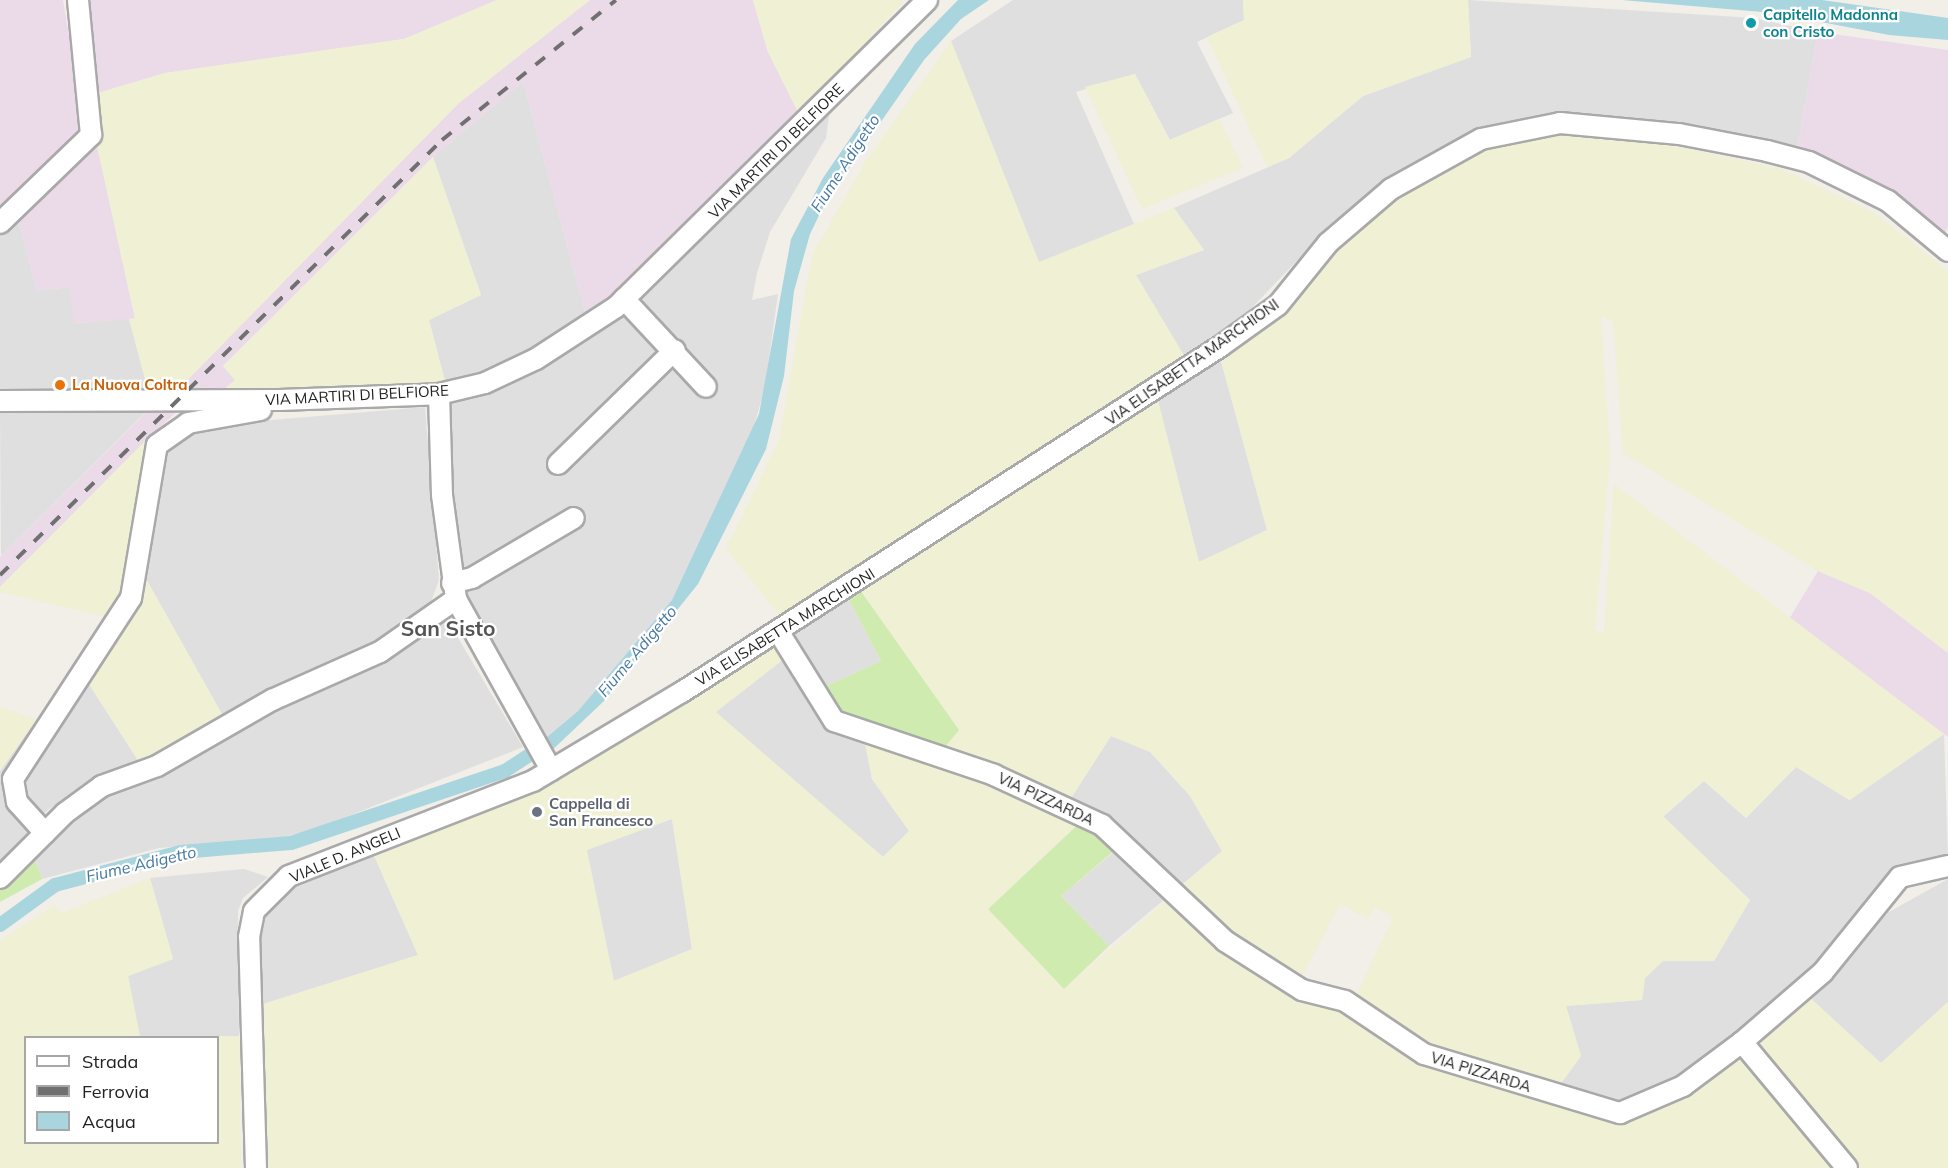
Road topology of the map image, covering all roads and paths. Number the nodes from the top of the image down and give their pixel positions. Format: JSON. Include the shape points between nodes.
{"nodes":[{"id":1,"x":78,"y":0,"type":"edge"},
{"id":2,"x":927,"y":0,"type":"edge"},
{"id":3,"x":0,"y":223,"type":"edge"},
{"id":4,"x":1948,"y":251,"type":"edge"},
{"id":5,"x":624,"y":299,"type":"junction"},
{"id":6,"x":675,"y":350,"type":"junction"},
{"id":7,"x":706,"y":387,"type":"dead end"},
{"id":8,"x":439,"y":394,"type":"junction"},
{"id":9,"x":279,"y":400,"type":"junction"},
{"id":10,"x":0,"y":401,"type":"edge"},
{"id":11,"x":558,"y":464,"type":"dead end"},
{"id":12,"x":574,"y":518,"type":"dead end"},
{"id":13,"x":454,"y":591,"type":"junction"},
{"id":14,"x":778,"y":631,"type":"junction"},
{"id":15,"x":548,"y":765,"type":"junction"},
{"id":16,"x":45,"y":833,"type":"junction"},
{"id":17,"x":1948,"y":866,"type":"edge"},
{"id":18,"x":0,"y":878,"type":"edge"},
{"id":19,"x":1742,"y":1042,"type":"junction"},
{"id":20,"x":256,"y":1168,"type":"edge"},
{"id":21,"x":1847,"y":1168,"type":"edge"}],
"edges":[{"from":1,"to":3,"type":"street","via":[[91,135]]},
{"from":2,"to":5,"type":"street","name":"VIA MARTIRI DI BELFIORE"},
{"from":4,"to":14,"type":"street","name":"VIA ELISABETTA MARCHIONI","via":[[1868,190],[1809,162],[1767,151],[1679,134],[1560,123],[1481,139],[1391,189],[1328,243],[1278,305],[1221,346]]},
{"from":5,"to":6,"type":"street"},
{"from":5,"to":8,"type":"street","name":"VIA MARTIRI DI BELFIORE","via":[[536,359],[484,383]]},
{"from":6,"to":7,"type":"street"},
{"from":6,"to":11,"type":"street"},
{"from":8,"to":9,"type":"street","name":"VIA MARTIRI DI BELFIORE"},
{"from":8,"to":13,"type":"street"},
{"from":9,"to":10,"type":"street","name":"VIA MARTIRI DI BELFIORE"},
{"from":9,"to":16,"type":"street","via":[[270,409],[188,423],[157,445],[131,598],[13,779],[17,802]]},
{"from":12,"to":13,"type":"street"},
{"from":13,"to":15,"type":"street"},
{"from":13,"to":16,"type":"street","via":[[380,652],[272,700],[157,766],[102,786]]},
{"from":14,"to":15,"type":"street","name":"VIA ELISABETTA MARCHIONI"},
{"from":14,"to":19,"type":"street","name":"VIA PIZZARDA","via":[[834,721],[994,775],[1102,825],[1225,941],[1302,990],[1345,1001],[1424,1054],[1620,1113],[1683,1086]]},
{"from":15,"to":20,"type":"street","name":"VIALE D. ANGELI","via":[[289,876],[254,911],[249,937]]},
{"from":16,"to":18,"type":"street"},
{"from":17,"to":19,"type":"street","name":"VIA PIZZARDA","via":[[1900,878],[1823,972]]},
{"from":19,"to":21,"type":"street"}]}
